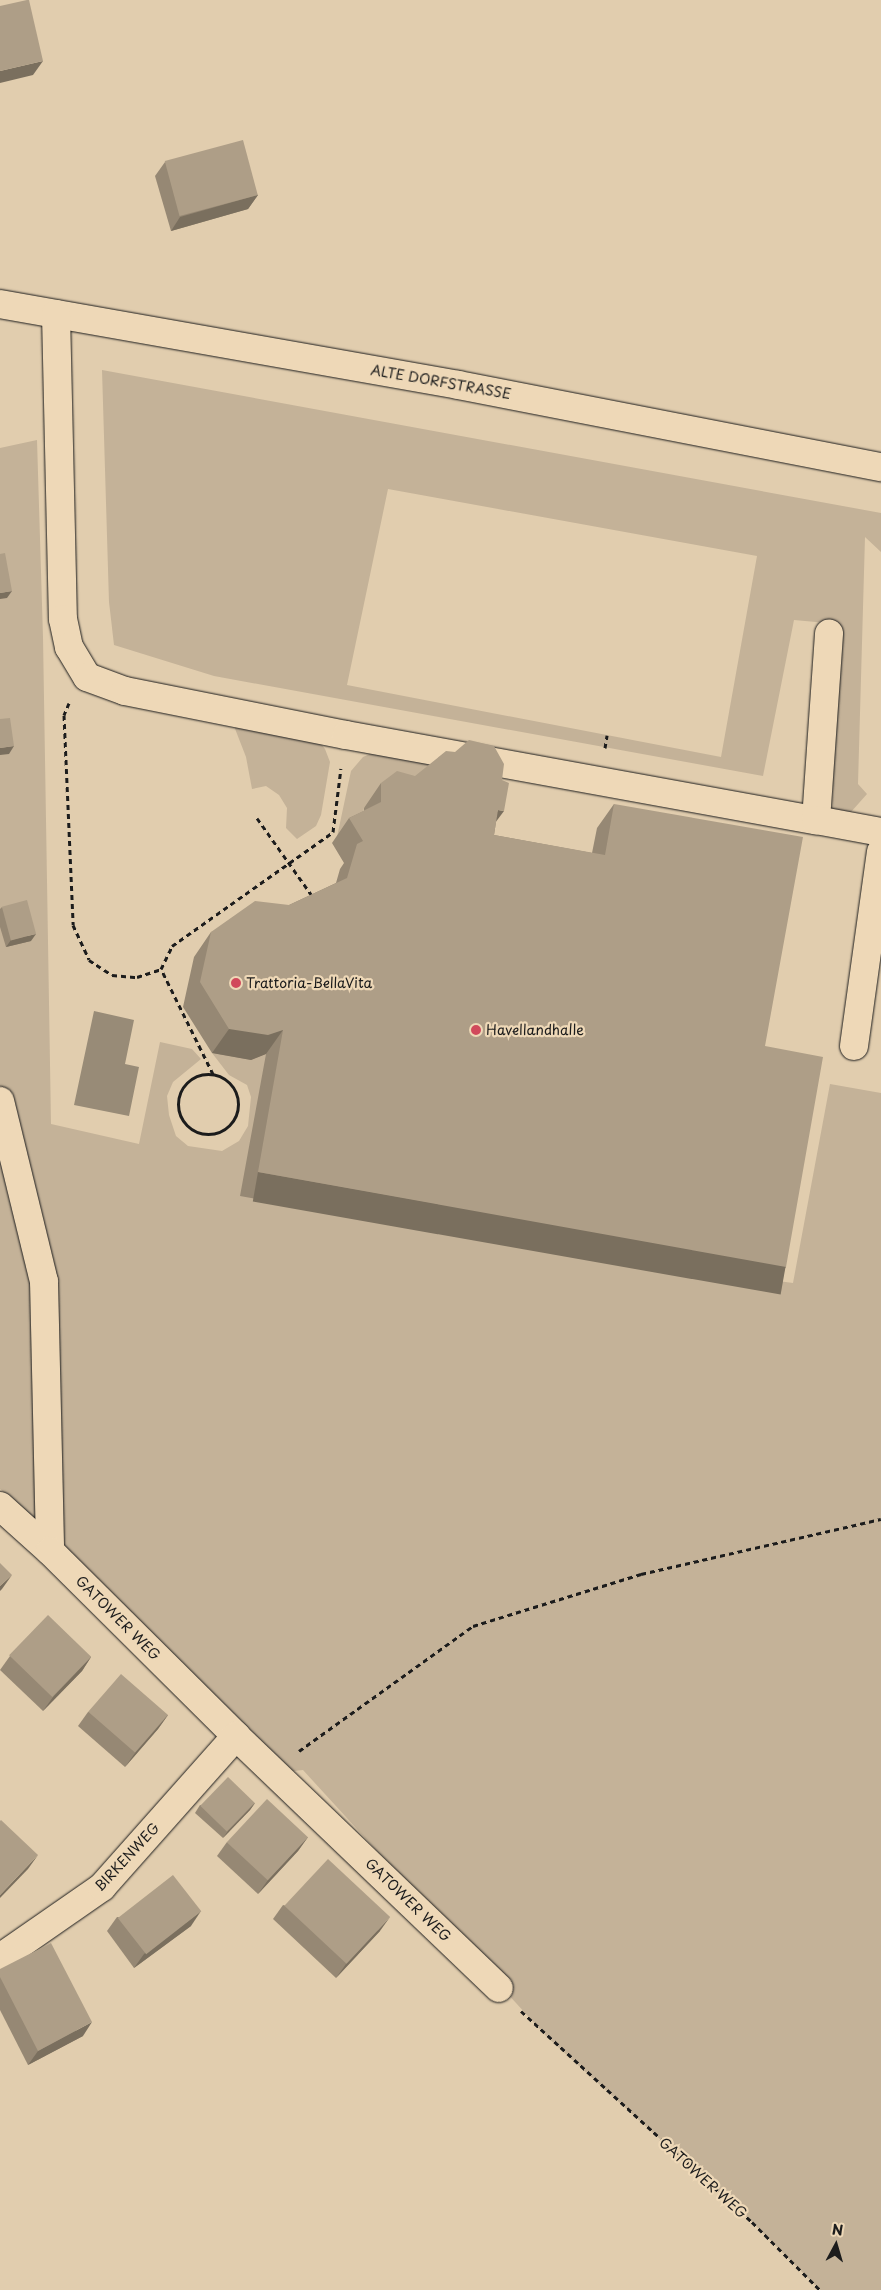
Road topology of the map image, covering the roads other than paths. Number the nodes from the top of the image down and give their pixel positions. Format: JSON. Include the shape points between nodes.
{"nodes":[{"id":1,"x":0,"y":304,"type":"edge"},
{"id":2,"x":56,"y":314,"type":"junction"},
{"id":3,"x":881,"y":467,"type":"edge"},
{"id":4,"x":829,"y":633,"type":"dead end"},
{"id":5,"x":816,"y":820,"type":"junction"},
{"id":6,"x":881,"y":832,"type":"edge"},
{"id":7,"x":881,"y":852,"type":"edge"},
{"id":8,"x":854,"y":1046,"type":"dead end"},
{"id":9,"x":0,"y":1101,"type":"edge"},
{"id":10,"x":0,"y":1506,"type":"edge"},
{"id":11,"x":50,"y":1551,"type":"junction"},
{"id":12,"x":236,"y":1736,"type":"junction"},
{"id":13,"x":0,"y":1958,"type":"edge"},
{"id":14,"x":500,"y":1988,"type":"road end"}],
"edges":[{"from":1,"to":2,"type":"street","name":"ALTE DORFSTRASSE"},
{"from":2,"to":3,"type":"street","name":"ALTE DORFSTRASSE","via":[[458,385]]},
{"from":2,"to":5,"type":"street","via":[[63,618],[69,647],[87,677],[124,691],[346,735]]},
{"from":4,"to":5,"type":"street"},
{"from":5,"to":6,"type":"street"},
{"from":7,"to":8,"type":"street"},
{"from":9,"to":11,"type":"street","via":[[44,1282]]},
{"from":10,"to":11,"type":"street","name":"GATOWER WEG"},
{"from":11,"to":12,"type":"street","name":"GATOWER WEG"},
{"from":12,"to":13,"type":"street","name":"BIRKENWEG","via":[[102,1887]]},
{"from":12,"to":14,"type":"street","name":"GATOWER WEG"}]}
